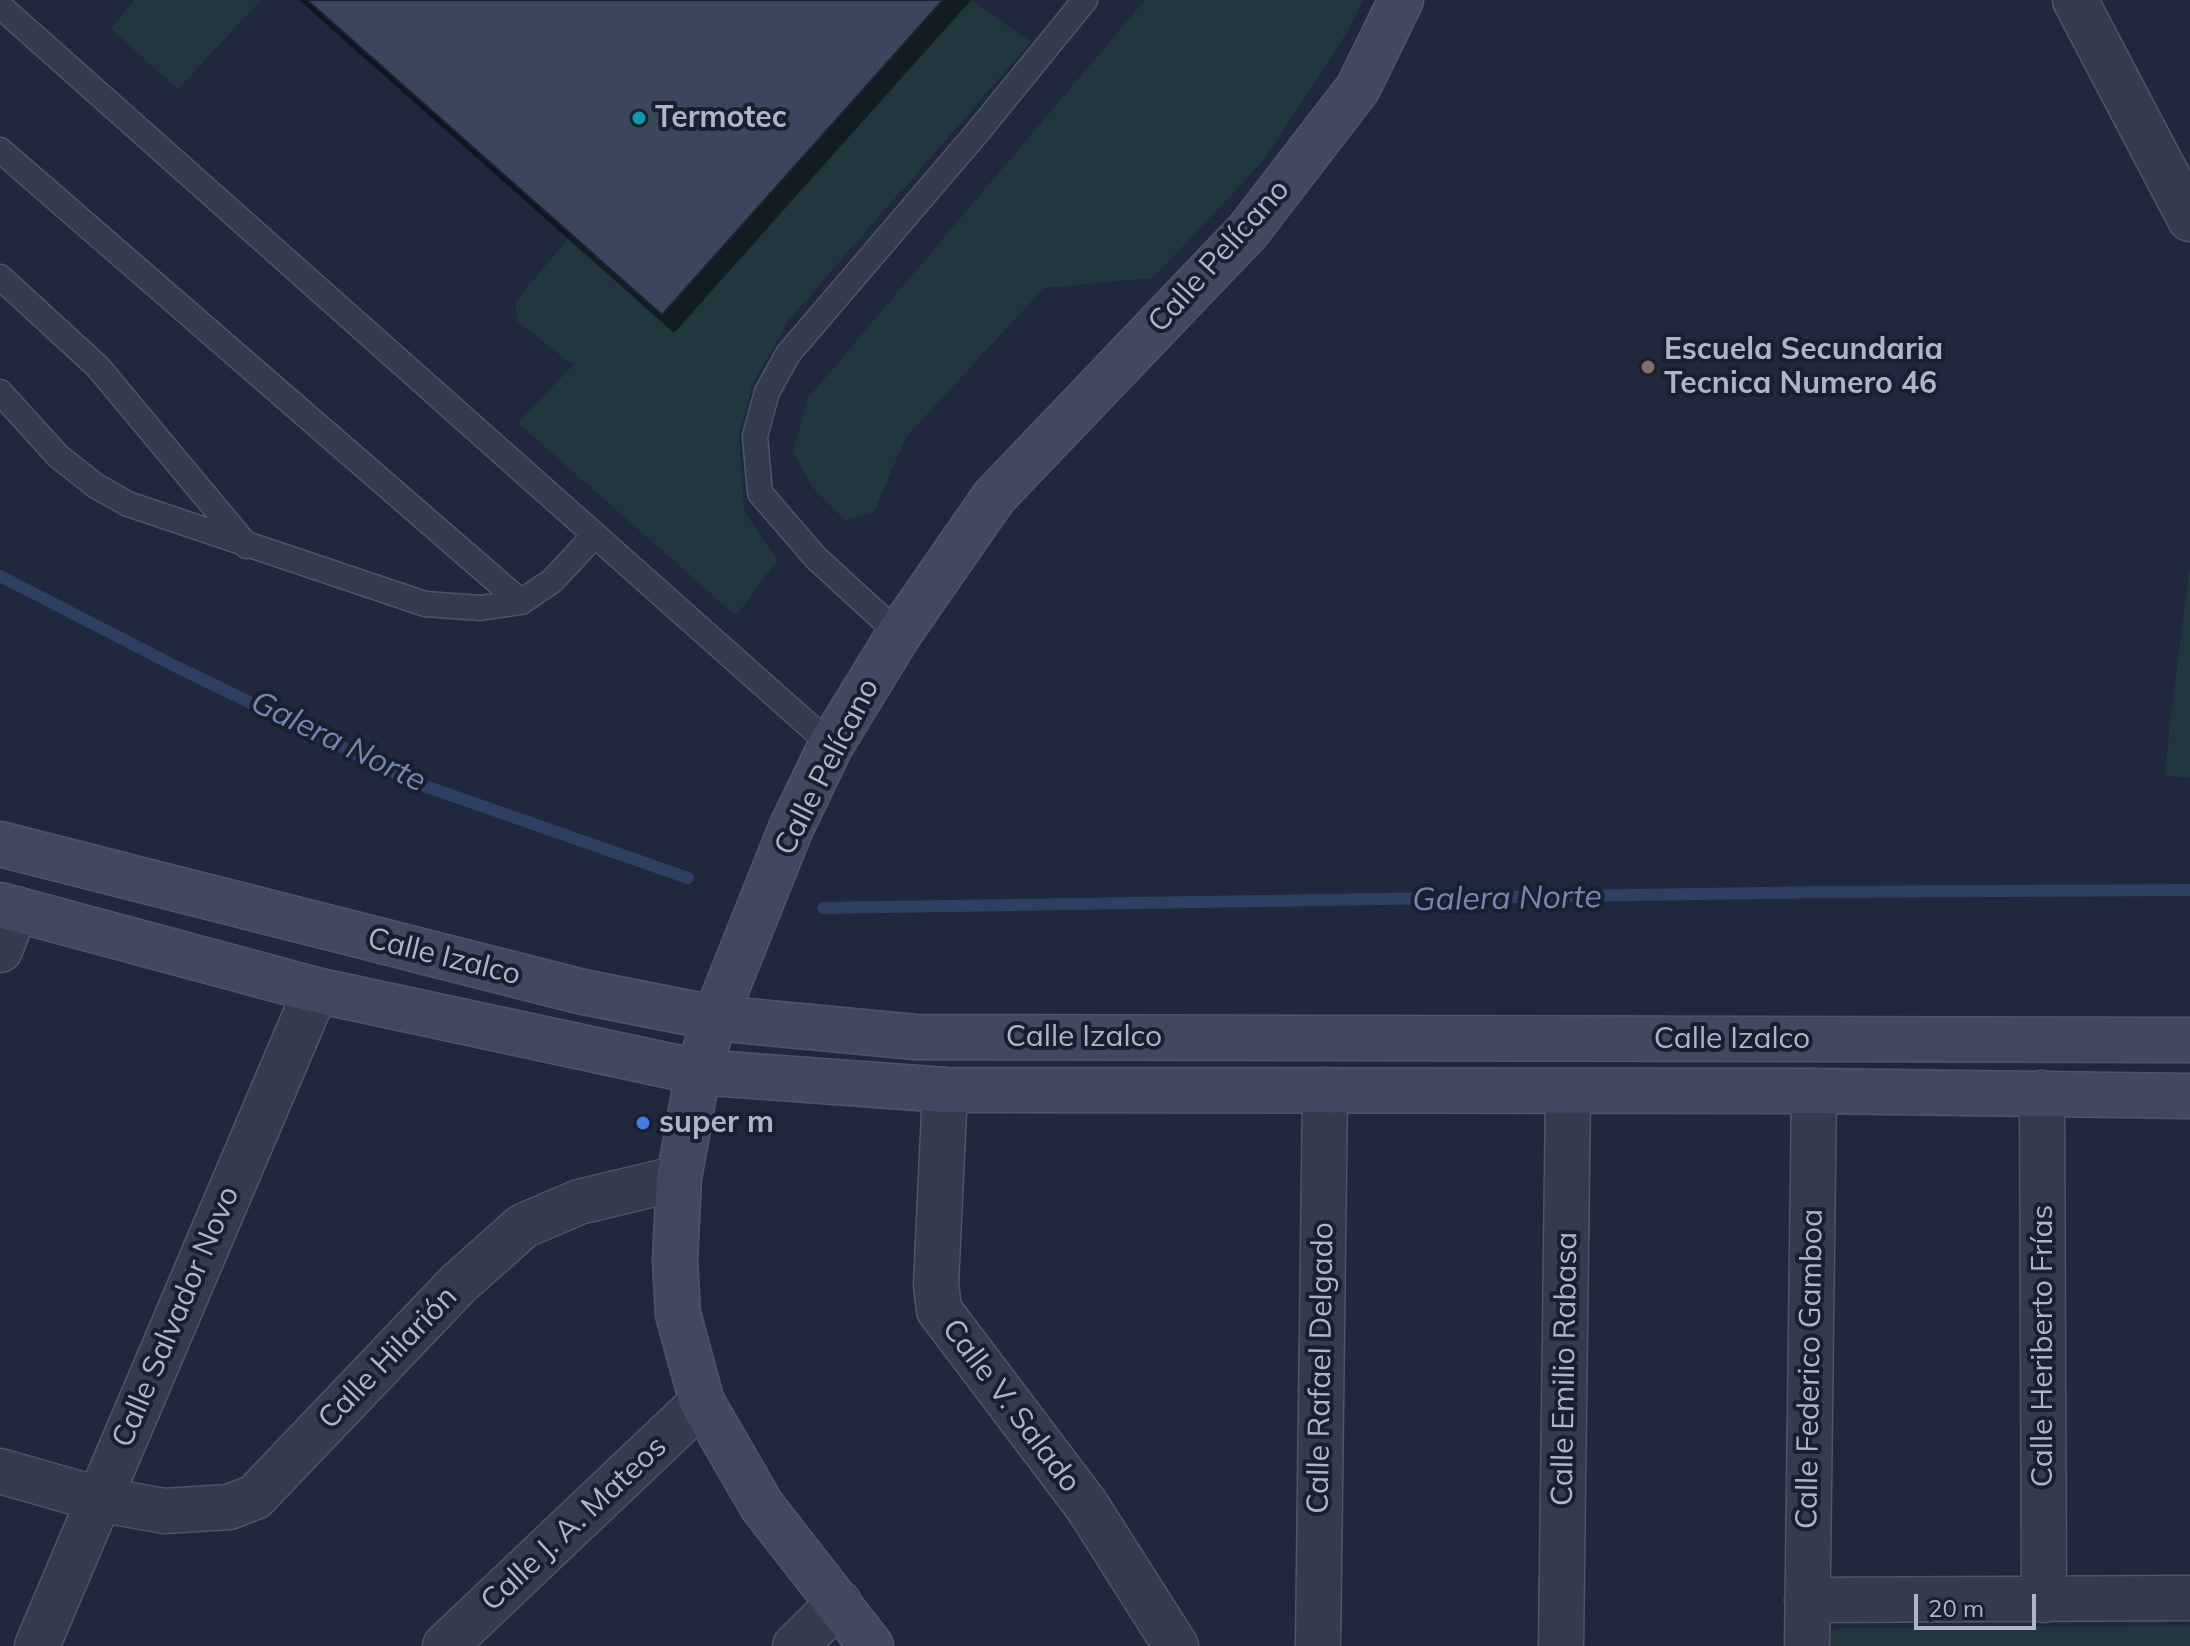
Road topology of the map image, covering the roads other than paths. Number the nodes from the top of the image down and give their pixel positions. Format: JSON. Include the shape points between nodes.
{"nodes":[{"id":1,"x":1085,"y":0,"type":"edge"},
{"id":2,"x":1401,"y":0,"type":"edge"},
{"id":3,"x":2075,"y":0,"type":"edge"},
{"id":4,"x":0,"y":6,"type":"edge"},
{"id":5,"x":0,"y":150,"type":"edge"},
{"id":6,"x":2190,"y":219,"type":"edge"},
{"id":7,"x":0,"y":277,"type":"edge"},
{"id":8,"x":0,"y":392,"type":"edge"},
{"id":9,"x":594,"y":536,"type":"junction"},
{"id":10,"x":247,"y":546,"type":"junction"},
{"id":11,"x":521,"y":602,"type":"junction"},
{"id":12,"x":899,"y":634,"type":"junction"},
{"id":13,"x":831,"y":745,"type":"junction"},
{"id":14,"x":0,"y":844,"type":"edge"},
{"id":15,"x":8,"y":907,"type":"edge"},
{"id":16,"x":0,"y":950,"type":"edge"},
{"id":17,"x":316,"y":990,"type":"junction"},
{"id":18,"x":715,"y":1018,"type":"junction"},
{"id":19,"x":2190,"y":1040,"type":"edge"},
{"id":20,"x":698,"y":1072,"type":"junction"},
{"id":21,"x":945,"y":1090,"type":"junction"},
{"id":22,"x":1325,"y":1090,"type":"junction"},
{"id":23,"x":1568,"y":1091,"type":"junction"},
{"id":24,"x":1814,"y":1091,"type":"junction"},
{"id":25,"x":2042,"y":1093,"type":"junction"},
{"id":26,"x":2190,"y":1096,"type":"edge"},
{"id":27,"x":679,"y":1178,"type":"junction"},
{"id":28,"x":702,"y":1402,"type":"junction"},
{"id":29,"x":0,"y":1471,"type":"edge"},
{"id":30,"x":98,"y":1499,"type":"junction"},
{"id":31,"x":2190,"y":1598,"type":"edge"},
{"id":32,"x":1807,"y":1600,"type":"junction"},
{"id":33,"x":2044,"y":1600,"type":"junction"},
{"id":34,"x":839,"y":1603,"type":"junction"},
{"id":35,"x":37,"y":1646,"type":"edge"},
{"id":36,"x":445,"y":1646,"type":"edge"},
{"id":37,"x":795,"y":1646,"type":"edge"},
{"id":38,"x":871,"y":1646,"type":"edge"},
{"id":39,"x":1176,"y":1646,"type":"edge"},
{"id":40,"x":1318,"y":1646,"type":"edge"},
{"id":41,"x":1561,"y":1646,"type":"edge"},
{"id":42,"x":1807,"y":1646,"type":"edge"}],
"edges":[{"from":1,"to":12,"type":"lane","via":[[788,354],[767,392],[755,436],[760,493],[816,558]]},
{"from":2,"to":12,"type":"main road","name":"Calle Pelícano","via":[[1358,88],[1248,231],[994,497]]},
{"from":3,"to":6,"type":"street"},
{"from":4,"to":9,"type":"lane"},
{"from":5,"to":11,"type":"lane"},
{"from":7,"to":10,"type":"lane","via":[[98,367]]},
{"from":8,"to":10,"type":"lane","via":[[58,456],[96,486],[128,504]]},
{"from":9,"to":11,"type":"lane","via":[[552,581]]},
{"from":9,"to":13,"type":"lane"},
{"from":10,"to":11,"type":"lane","via":[[425,604],[480,608]]},
{"from":12,"to":13,"type":"main road","name":"Calle Pelícano"},
{"from":13,"to":18,"type":"main road","name":"Calle Pelícano","via":[[791,828]]},
{"from":14,"to":18,"type":"main road","name":"Calle Izalco","via":[[583,992]]},
{"from":15,"to":16,"type":"street"},
{"from":15,"to":17,"type":"main road","name":"Calle Izalco"},
{"from":17,"to":20,"type":"main road","name":"Calle Izalco"},
{"from":17,"to":30,"type":"street","name":"Calle Salvador Novo"},
{"from":18,"to":19,"type":"main road","name":"Calle Izalco","via":[[916,1037]]},
{"from":18,"to":20,"type":"main road","name":"Calle Pelícano"},
{"from":20,"to":21,"type":"main road","name":"Calle Izalco"},
{"from":20,"to":27,"type":"main road","name":"Calle Pelícano"},
{"from":21,"to":22,"type":"main road","name":"Calle Izalco"},
{"from":21,"to":39,"type":"street","name":"Calle V. Salado","via":[[939,1310],[1087,1506]]},
{"from":22,"to":23,"type":"main road","name":"Calle Izalco"},
{"from":22,"to":40,"type":"street","name":"Calle Rafael Delgado"},
{"from":23,"to":24,"type":"main road","name":"Calle Izalco"},
{"from":23,"to":41,"type":"street","name":"Calle Emilio Rabasa"},
{"from":24,"to":25,"type":"main road","name":"Calle Izalco"},
{"from":24,"to":32,"type":"street","name":"Calle Federico Gamboa"},
{"from":25,"to":26,"type":"main road","name":"Calle Izalco"},
{"from":25,"to":33,"type":"street","name":"Calle Heriberto Frías"},
{"from":27,"to":28,"type":"main road","name":"Calle Pelícano","via":[[678,1314]]},
{"from":27,"to":30,"type":"street","name":"Calle Hilarión","via":[[579,1202],[523,1226],[458,1284],[255,1497],[229,1507],[164,1511]]},
{"from":28,"to":34,"type":"main road","name":"Calle Pelícano","via":[[762,1506]]},
{"from":28,"to":36,"type":"street","name":"Calle J. A. Mateos"},
{"from":29,"to":30,"type":"street","name":"Calle Hilarión"},
{"from":30,"to":35,"type":"street","name":"Calle Salvador Novo"},
{"from":31,"to":33,"type":"street"},
{"from":32,"to":33,"type":"street"},
{"from":32,"to":42,"type":"street","name":"Calle Federico Gamboa"},
{"from":34,"to":37,"type":"street"},
{"from":34,"to":38,"type":"main road","name":"Calle Pelícano"}]}
